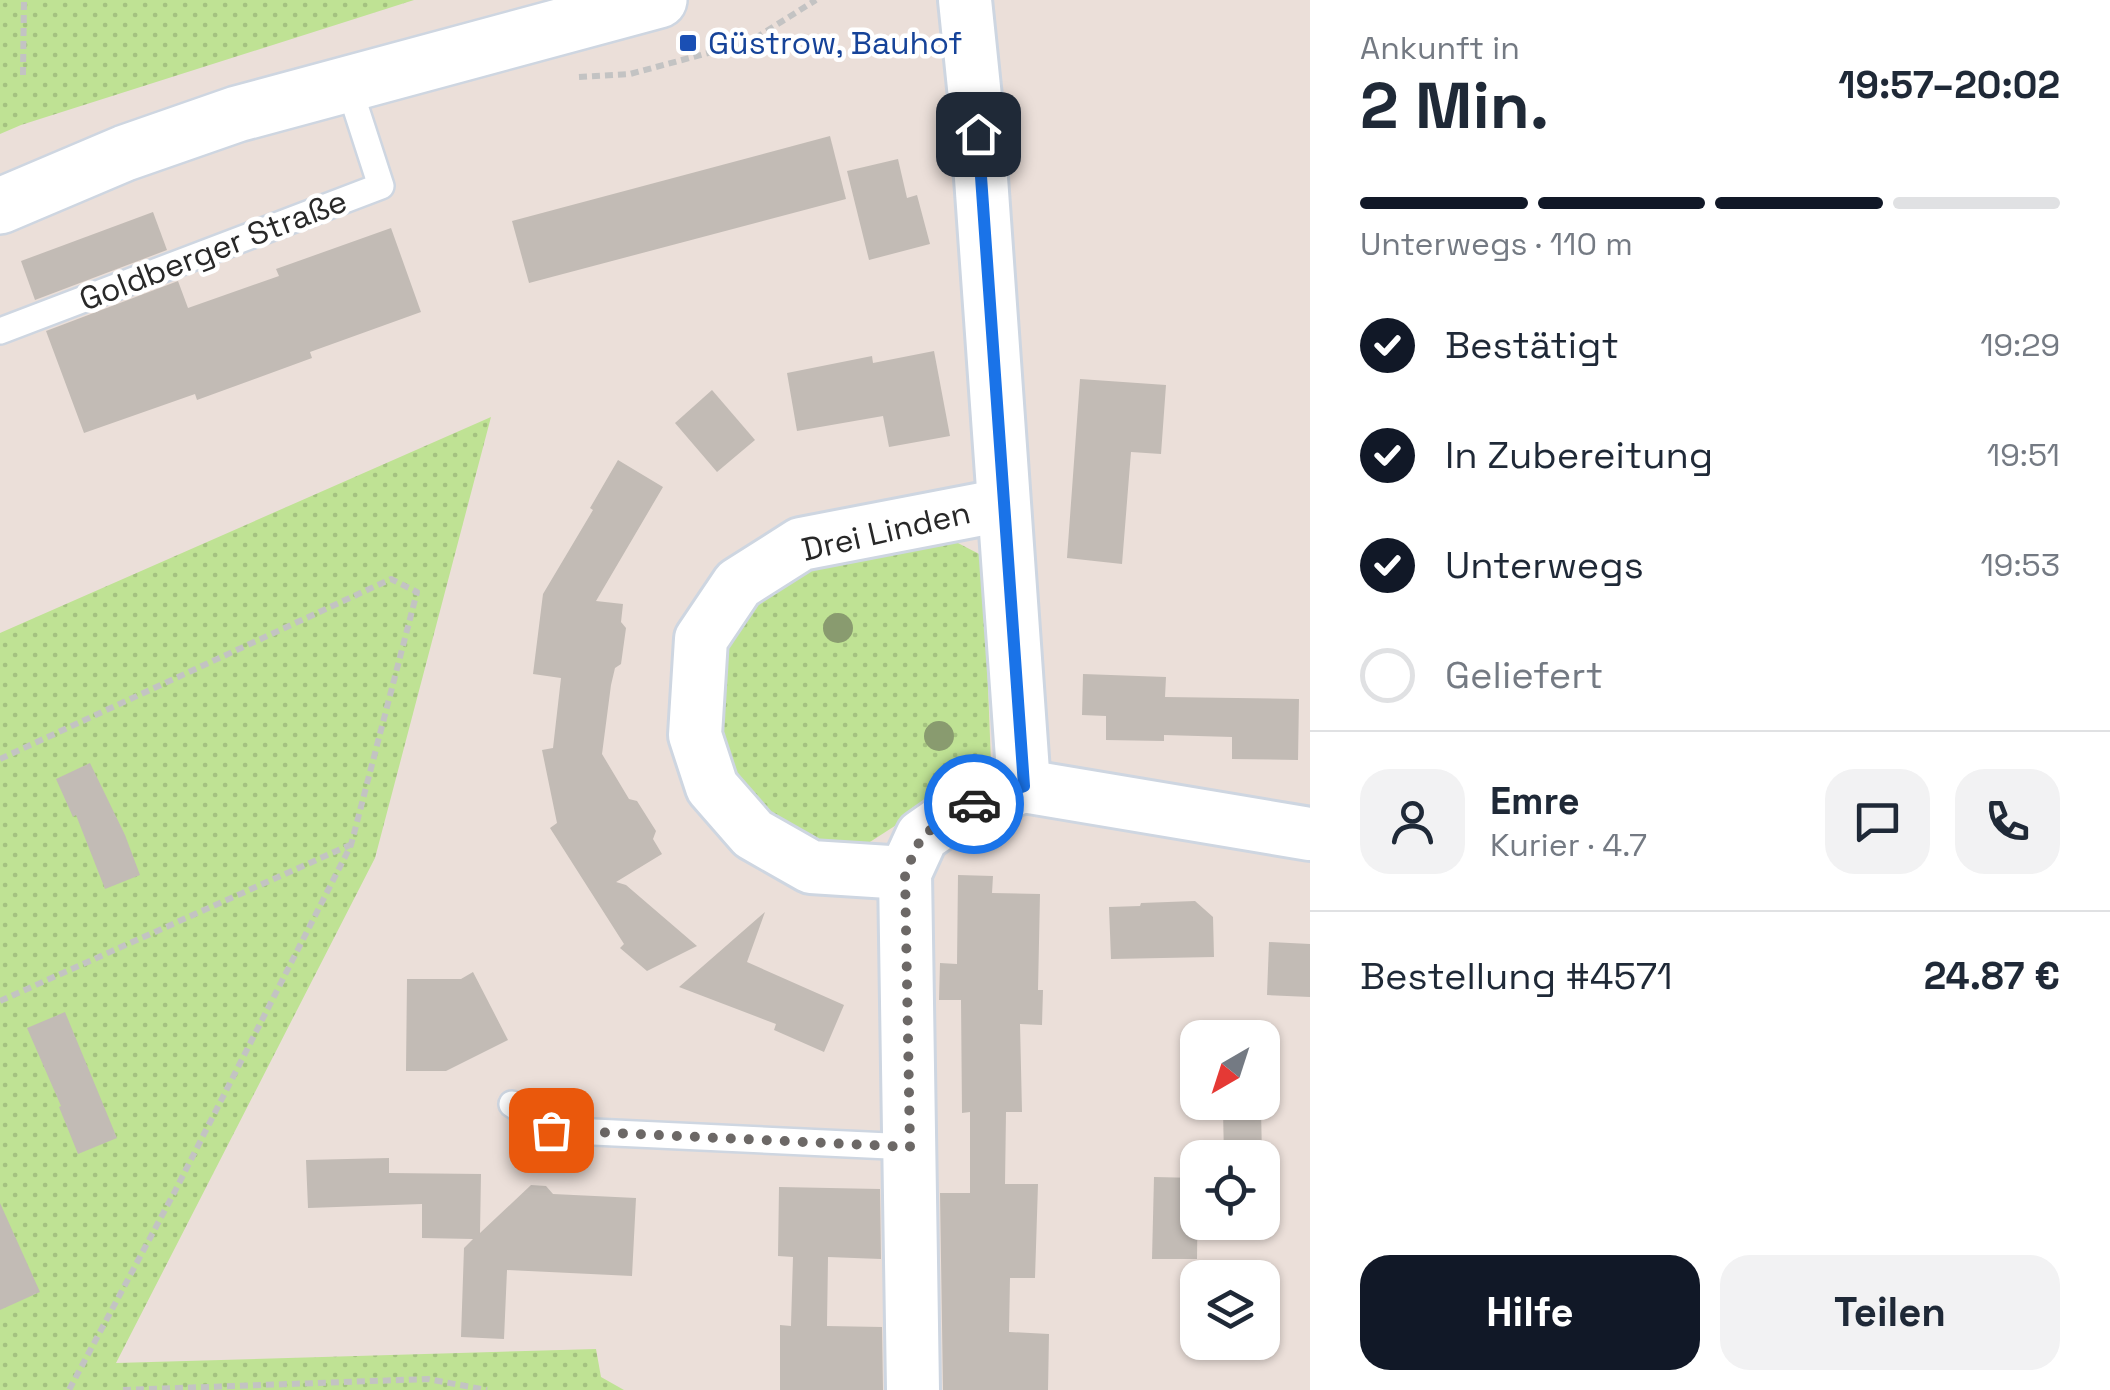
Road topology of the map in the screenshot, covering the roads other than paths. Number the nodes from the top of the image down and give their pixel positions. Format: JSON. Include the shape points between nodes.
{"nodes":[{"id":1,"x":659,"y":0,"type":"edge"},
{"id":2,"x":965,"y":0,"type":"edge"},
{"id":3,"x":348,"y":84,"type":"junction"},
{"id":4,"x":0,"y":206,"type":"edge"},
{"id":5,"x":0,"y":331,"type":"edge"},
{"id":6,"x":1004,"y":505,"type":"junction"},
{"id":7,"x":1024,"y":786,"type":"junction"},
{"id":8,"x":1310,"y":834,"type":"edge"},
{"id":9,"x":905,"y":873,"type":"junction"},
{"id":10,"x":512,"y":1104,"type":"dead end"},
{"id":11,"x":910,"y":1147,"type":"junction"},
{"id":12,"x":913,"y":1390,"type":"edge"}],
"edges":[{"from":1,"to":3,"type":"main road"},
{"from":2,"to":6,"type":"street","name":"Drei Linden"},
{"from":3,"to":4,"type":"main road","via":[[237,114]]},
{"from":3,"to":5,"type":"lane","name":"Goldberger Straße","via":[[382,186]]},
{"from":6,"to":7,"type":"street","name":"Drei Linden"},
{"from":6,"to":9,"type":"street","name":"Drei Linden","via":[[801,544],[738,584],[700,639],[695,736],[722,799],[754,834],[811,867]]},
{"from":7,"to":8,"type":"street"},
{"from":7,"to":9,"type":"street","via":[[962,808],[922,836]]},
{"from":9,"to":11,"type":"street"},
{"from":10,"to":11,"type":"lane","via":[[551,1130]]},
{"from":11,"to":12,"type":"street"}]}
